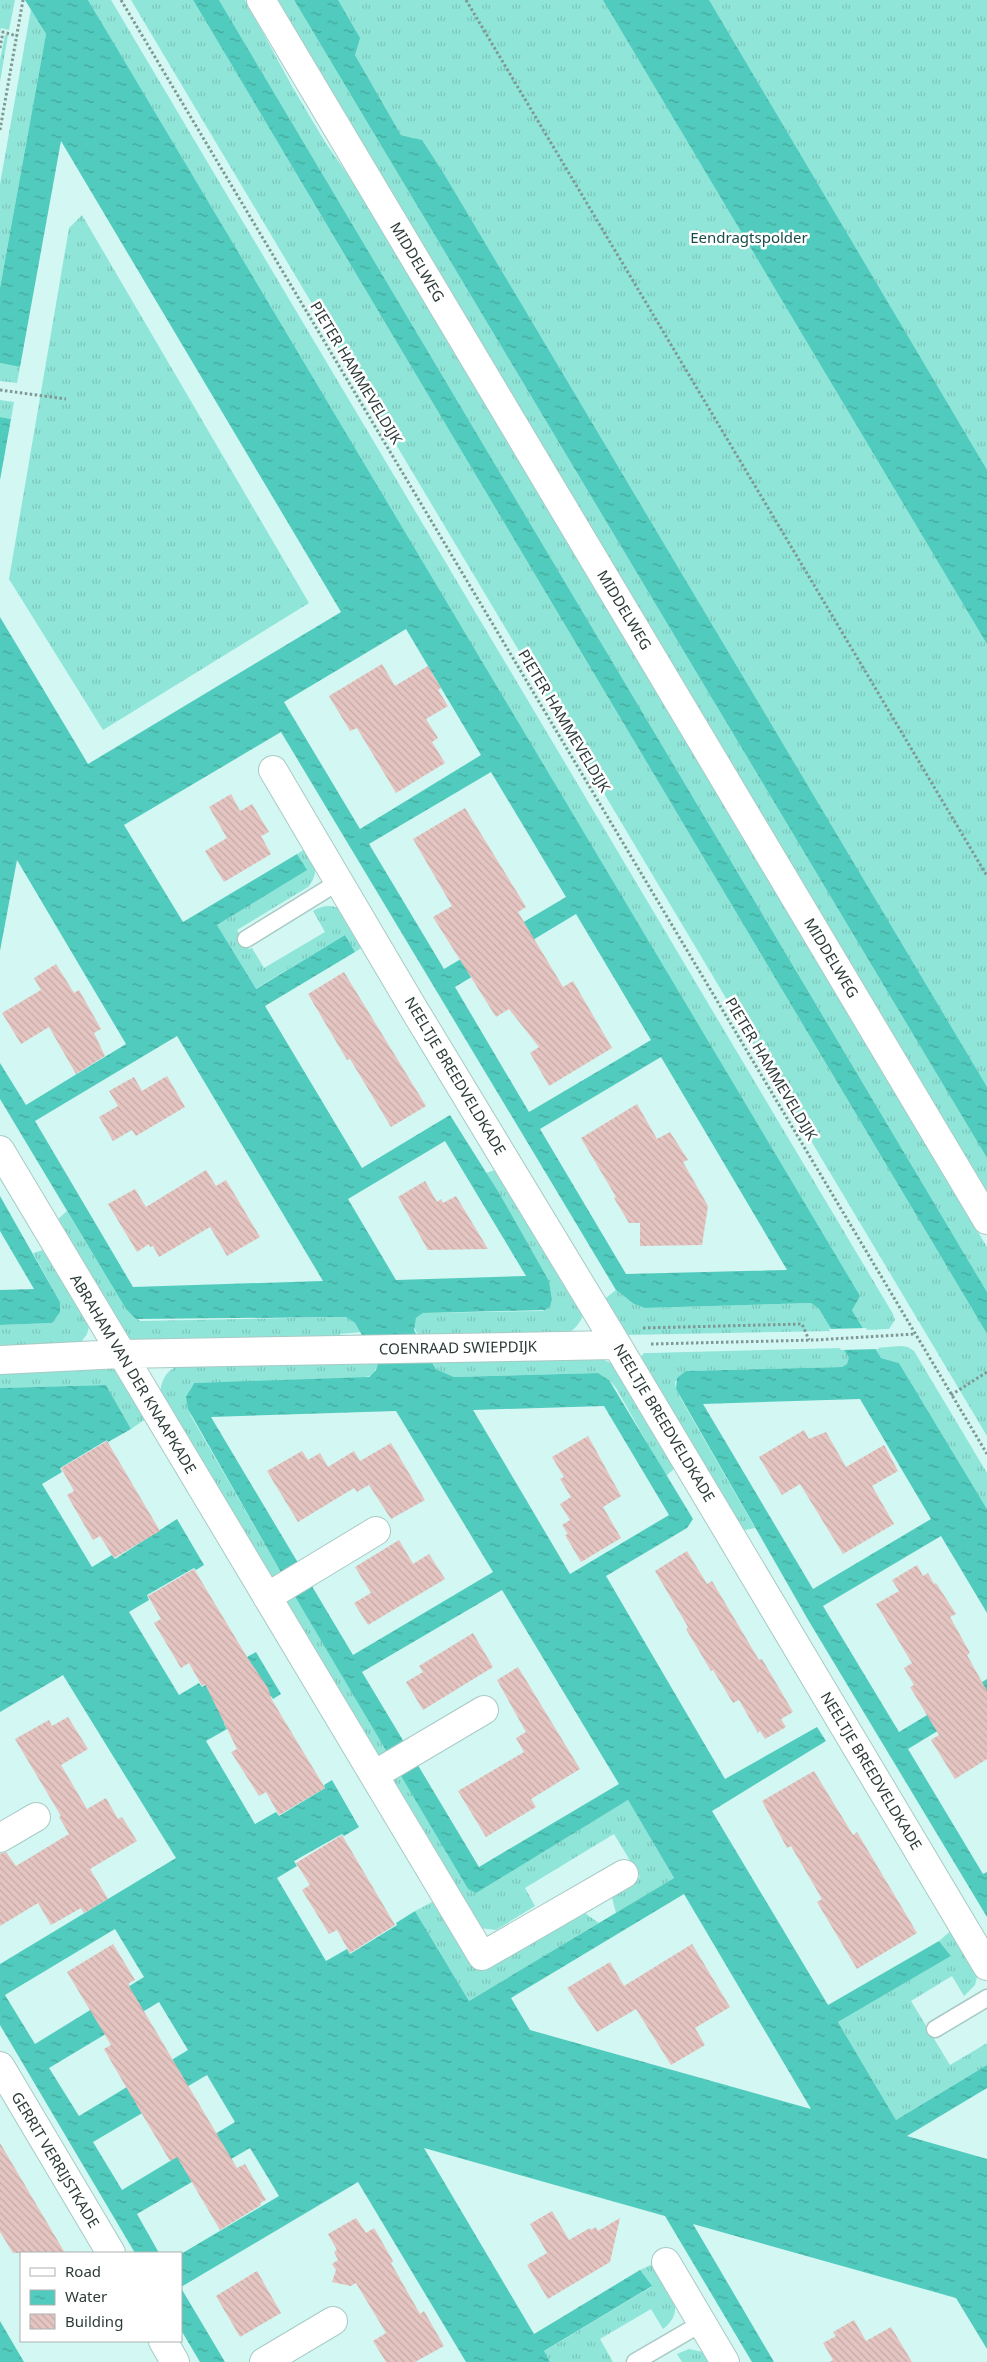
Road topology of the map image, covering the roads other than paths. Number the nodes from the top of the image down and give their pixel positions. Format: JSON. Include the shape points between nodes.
{"nodes":[{"id":1,"x":261,"y":0,"type":"edge"},
{"id":2,"x":273,"y":770,"type":"dead end"},
{"id":3,"x":340,"y":882,"type":"junction"},
{"id":4,"x":246,"y":938,"type":"dead end"},
{"id":5,"x":0,"y":1150,"type":"edge"},
{"id":6,"x":987,"y":1220,"type":"edge"},
{"id":7,"x":617,"y":1345,"type":"junction"},
{"id":8,"x":121,"y":1354,"type":"junction"},
{"id":9,"x":0,"y":1360,"type":"edge"},
{"id":10,"x":376,"y":1531,"type":"dead end"},
{"id":11,"x":274,"y":1593,"type":"junction"},
{"id":12,"x":484,"y":1710,"type":"dead end"},
{"id":13,"x":381,"y":1771,"type":"junction"},
{"id":14,"x":36,"y":1817,"type":"dead end"},
{"id":15,"x":0,"y":1838,"type":"edge"},
{"id":16,"x":624,"y":1874,"type":"dead end"},
{"id":17,"x":987,"y":1966,"type":"edge"},
{"id":18,"x":987,"y":1998,"type":"edge"},
{"id":19,"x":935,"y":2030,"type":"dead end"},
{"id":20,"x":0,"y":2066,"type":"edge"},
{"id":21,"x":110,"y":2252,"type":"edge"},
{"id":22,"x":666,"y":2262,"type":"dead end"},
{"id":23,"x":334,"y":2321,"type":"dead end"},
{"id":24,"x":702,"y":2323,"type":"junction"},
{"id":25,"x":164,"y":2342,"type":"edge"},
{"id":26,"x":175,"y":2362,"type":"edge"},
{"id":27,"x":264,"y":2362,"type":"edge"},
{"id":28,"x":635,"y":2362,"type":"edge"},
{"id":29,"x":725,"y":2362,"type":"edge"}],
"edges":[{"from":1,"to":6,"type":"street","name":"MIDDELWEG"},
{"from":2,"to":3,"type":"street","name":"NEELTJE BREEDVELDKADE"},
{"from":3,"to":4,"type":"lane"},
{"from":3,"to":7,"type":"street","name":"NEELTJE BREEDVELDKADE"},
{"from":5,"to":8,"type":"street","name":"ABRAHAM VAN DER KNAAPKADE"},
{"from":7,"to":8,"type":"street","name":"COENRAAD SWIEPDIJK"},
{"from":7,"to":17,"type":"street","name":"NEELTJE BREEDVELDKADE"},
{"from":8,"to":9,"type":"street","name":"COENRAAD SWIEPDIJK"},
{"from":8,"to":11,"type":"street","name":"ABRAHAM VAN DER KNAAPKADE"},
{"from":10,"to":11,"type":"street"},
{"from":11,"to":13,"type":"street","name":"ABRAHAM VAN DER KNAAPKADE"},
{"from":12,"to":13,"type":"street"},
{"from":13,"to":16,"type":"street","name":"ABRAHAM VAN DER KNAAPKADE","via":[[482,1956]]},
{"from":14,"to":15,"type":"street"},
{"from":18,"to":19,"type":"lane"},
{"from":20,"to":21,"type":"street","name":"GERRIT VERRIJSTKADE"},
{"from":22,"to":24,"type":"street"},
{"from":23,"to":27,"type":"street"},
{"from":24,"to":28,"type":"lane"},
{"from":24,"to":29,"type":"street"},
{"from":25,"to":26,"type":"street"}]}
